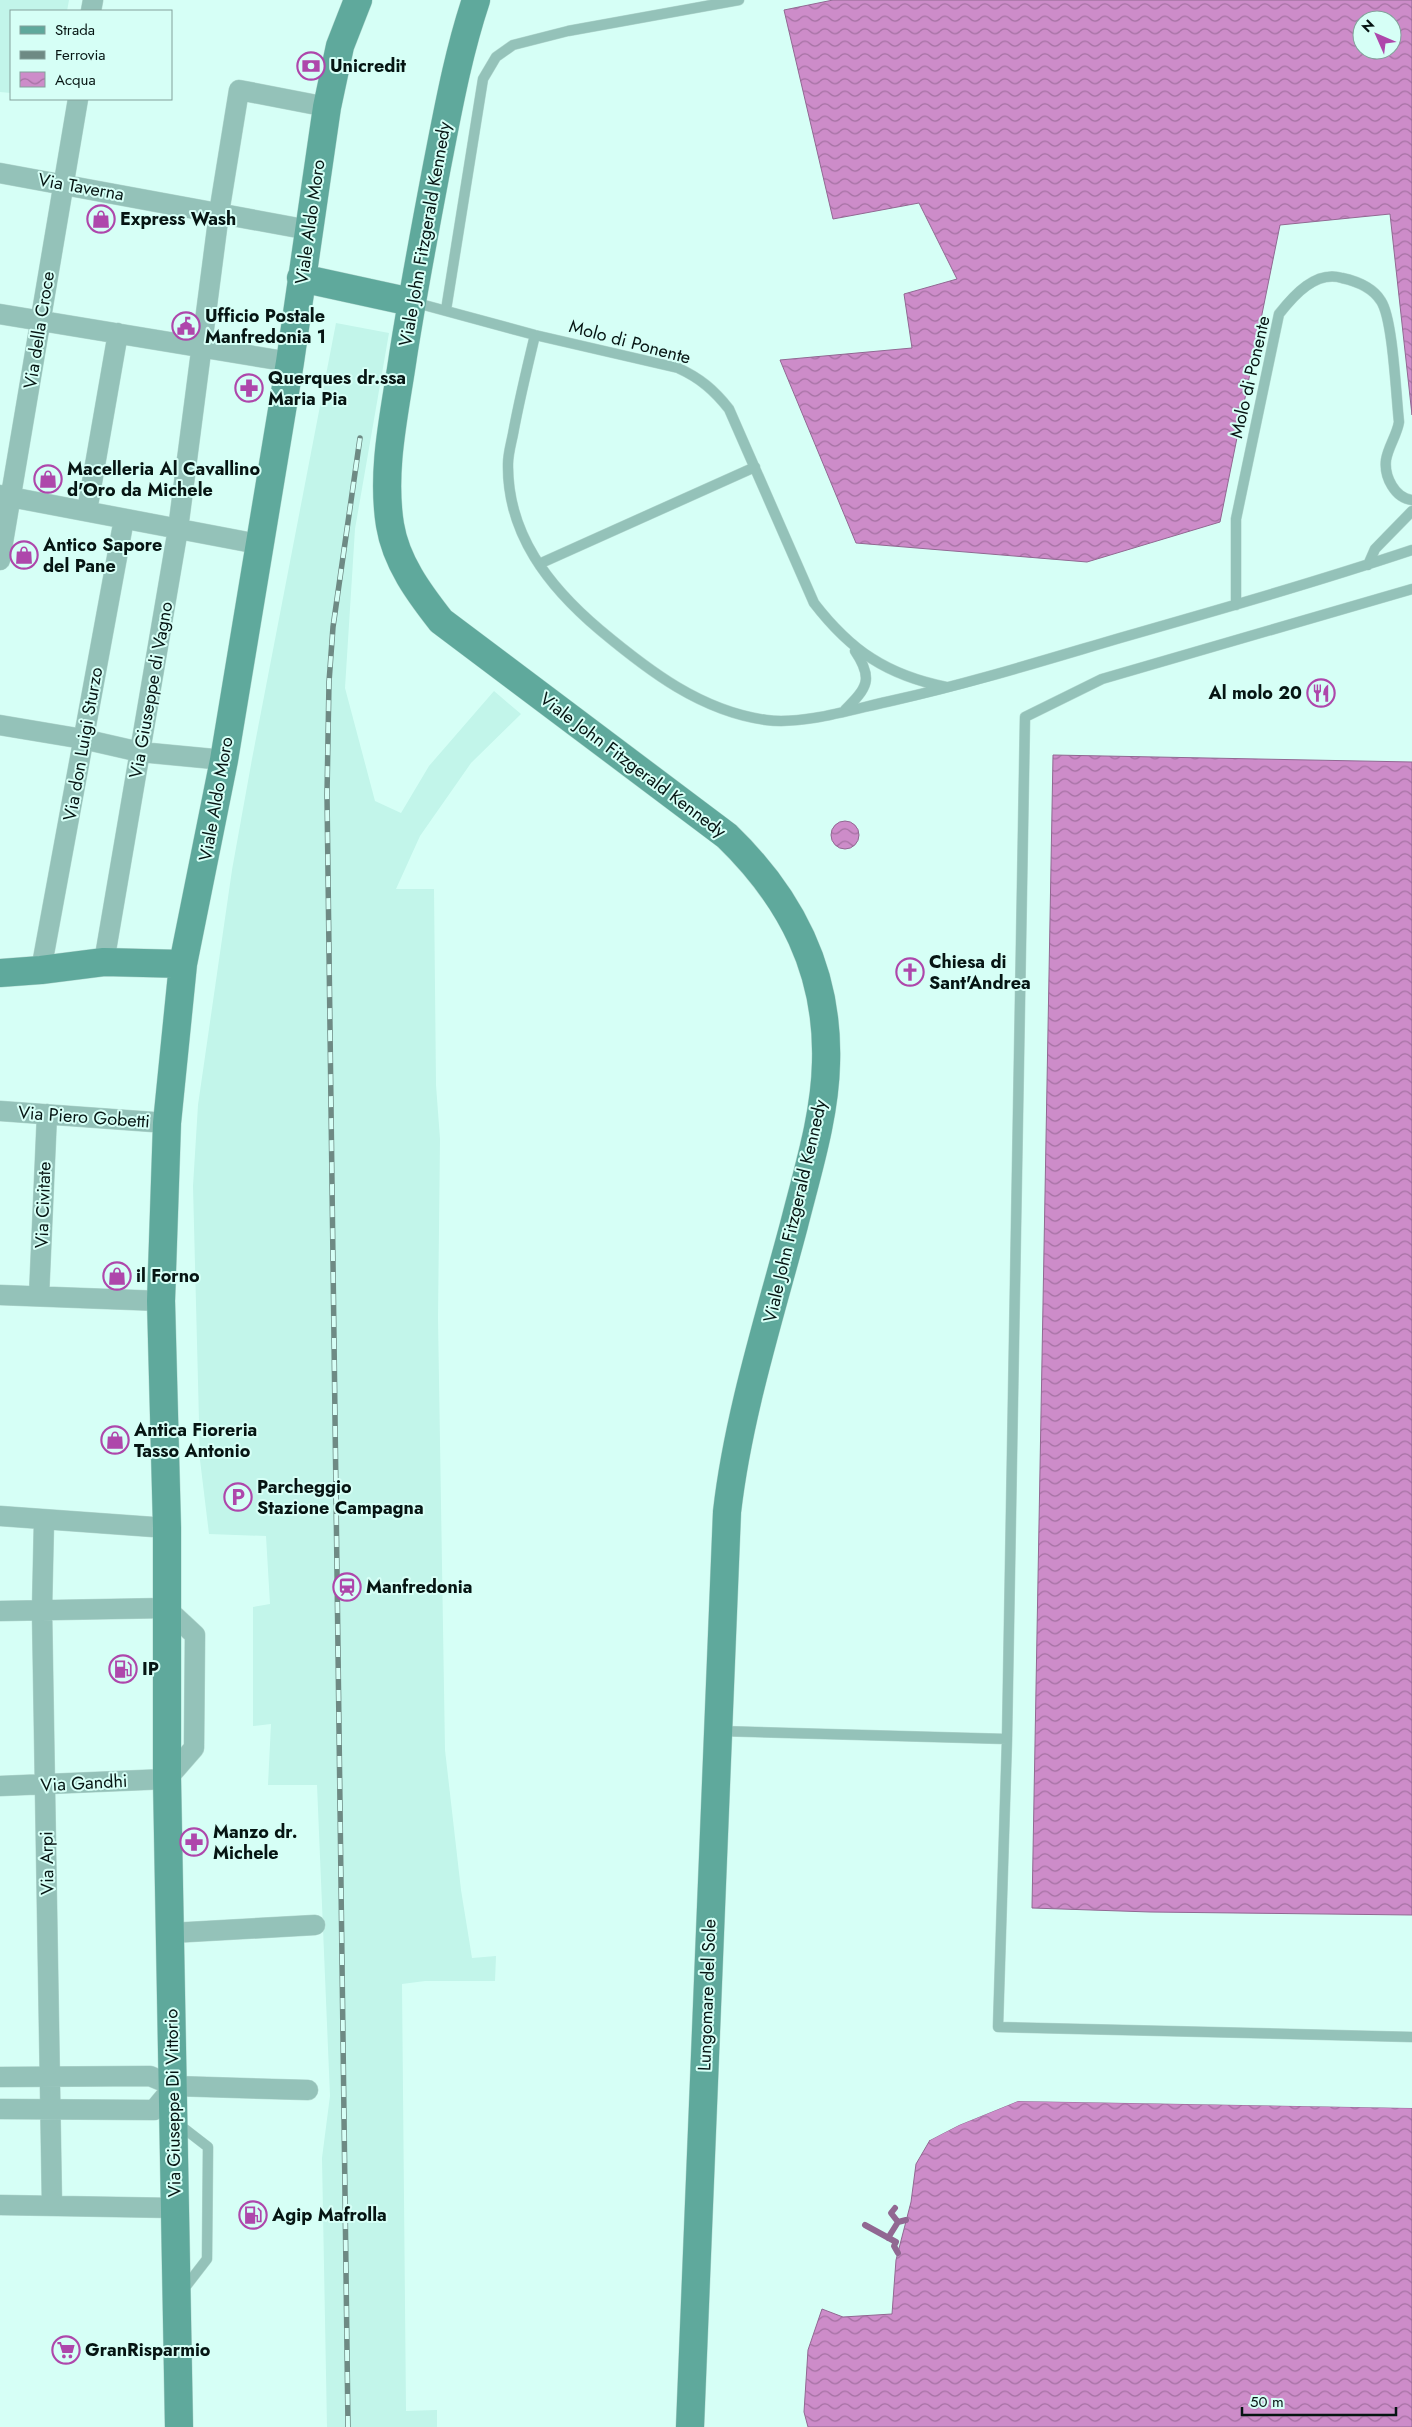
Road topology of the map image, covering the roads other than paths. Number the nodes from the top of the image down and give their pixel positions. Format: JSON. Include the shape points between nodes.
{"nodes":[{"id":1,"x":358,"y":0,"type":"edge"},
{"id":2,"x":476,"y":0,"type":"edge"},
{"id":3,"x":739,"y":0,"type":"edge"},
{"id":4,"x":78,"y":100,"type":"edge"},
{"id":5,"x":326,"y":107,"type":"junction"},
{"id":6,"x":0,"y":173,"type":"edge"},
{"id":7,"x":64,"y":184,"type":"junction"},
{"id":8,"x":219,"y":213,"type":"junction"},
{"id":9,"x":309,"y":230,"type":"junction"},
{"id":10,"x":301,"y":278,"type":"junction"},
{"id":11,"x":411,"y":302,"type":"junction"},
{"id":12,"x":446,"y":310,"type":"junction"},
{"id":13,"x":0,"y":314,"type":"edge"},
{"id":14,"x":41,"y":320,"type":"junction"},
{"id":15,"x":118,"y":333,"type":"junction"},
{"id":16,"x":535,"y":335,"type":"junction"},
{"id":17,"x":201,"y":347,"type":"junction"},
{"id":18,"x":290,"y":362,"type":"junction"},
{"id":19,"x":755,"y":467,"type":"junction"},
{"id":20,"x":5,"y":496,"type":"edge"},
{"id":21,"x":1412,"y":500,"type":"edge"},
{"id":22,"x":87,"y":511,"type":"junction"},
{"id":23,"x":1412,"y":512,"type":"edge"},
{"id":24,"x":124,"y":518,"type":"junction"},
{"id":25,"x":178,"y":529,"type":"junction"},
{"id":26,"x":258,"y":544,"type":"junction"},
{"id":27,"x":1412,"y":550,"type":"edge"},
{"id":28,"x":0,"y":560,"type":"edge"},
{"id":29,"x":539,"y":564,"type":"junction"},
{"id":30,"x":1368,"y":565,"type":"junction"},
{"id":31,"x":1412,"y":589,"type":"edge"},
{"id":32,"x":1236,"y":605,"type":"junction"},
{"id":33,"x":850,"y":644,"type":"junction"},
{"id":34,"x":950,"y":688,"type":"junction"},
{"id":35,"x":845,"y":710,"type":"junction"},
{"id":36,"x":0,"y":725,"type":"edge"},
{"id":37,"x":84,"y":739,"type":"junction"},
{"id":38,"x":140,"y":752,"type":"junction"},
{"id":39,"x":224,"y":760,"type":"junction"},
{"id":40,"x":104,"y":962,"type":"junction"},
{"id":41,"x":183,"y":964,"type":"junction"},
{"id":42,"x":41,"y":970,"type":"junction"},
{"id":43,"x":0,"y":973,"type":"edge"},
{"id":44,"x":0,"y":1111,"type":"edge"},
{"id":45,"x":47,"y":1114,"type":"junction"},
{"id":46,"x":167,"y":1123,"type":"junction"},
{"id":47,"x":0,"y":1296,"type":"edge"},
{"id":48,"x":40,"y":1296,"type":"junction"},
{"id":49,"x":161,"y":1301,"type":"junction"},
{"id":50,"x":0,"y":1516,"type":"edge"},
{"id":51,"x":44,"y":1520,"type":"junction"},
{"id":52,"x":168,"y":1528,"type":"junction"},
{"id":53,"x":725,"y":1563,"type":"joint"},
{"id":54,"x":166,"y":1608,"type":"junction"},
{"id":55,"x":42,"y":1610,"type":"junction"},
{"id":56,"x":0,"y":1611,"type":"edge"},
{"id":57,"x":718,"y":1731,"type":"junction"},
{"id":58,"x":1007,"y":1740,"type":"junction"},
{"id":59,"x":167,"y":1779,"type":"junction"},
{"id":60,"x":46,"y":1784,"type":"junction"},
{"id":61,"x":0,"y":1786,"type":"edge"},
{"id":62,"x":315,"y":1925,"type":"dead end"},
{"id":63,"x":171,"y":1933,"type":"junction"},
{"id":64,"x":1412,"y":2037,"type":"edge"},
{"id":65,"x":0,"y":2077,"type":"edge"},
{"id":66,"x":50,"y":2077,"type":"junction"},
{"id":67,"x":174,"y":2086,"type":"junction"},
{"id":68,"x":308,"y":2090,"type":"dead end"},
{"id":69,"x":0,"y":2109,"type":"edge"},
{"id":70,"x":52,"y":2109,"type":"junction"},
{"id":71,"x":175,"y":2120,"type":"junction"},
{"id":72,"x":0,"y":2205,"type":"edge"},
{"id":73,"x":52,"y":2206,"type":"junction"},
{"id":74,"x":175,"y":2208,"type":"junction"},
{"id":75,"x":176,"y":2298,"type":"junction"},
{"id":76,"x":179,"y":2427,"type":"edge"},
{"id":77,"x":690,"y":2427,"type":"edge"}],
"edges":[{"from":1,"to":5,"type":"main road","name":"Viale Aldo Moro","via":[[340,46]]},
{"from":2,"to":11,"type":"main road","name":"Viale John Fitzgerald Kennedy","via":[[461,44]]},
{"from":3,"to":12,"type":"lane","via":[[568,31],[513,45],[496,57],[483,79]]},
{"from":4,"to":7,"type":"street","name":"Via della Croce"},
{"from":5,"to":8,"type":"street","name":"Via Giuseppe di Vagno","via":[[239,90]]},
{"from":5,"to":9,"type":"main road","name":"Viale Aldo Moro"},
{"from":6,"to":7,"type":"street","name":"Via Taverna"},
{"from":7,"to":8,"type":"street","name":"Via Taverna"},
{"from":7,"to":14,"type":"street","name":"Via della Croce"},
{"from":8,"to":9,"type":"street","name":"Via Taverna"},
{"from":8,"to":17,"type":"street","name":"Via Giuseppe di Vagno"},
{"from":9,"to":10,"type":"main road","name":"Viale Aldo Moro"},
{"from":10,"to":11,"type":"main road"},
{"from":10,"to":18,"type":"main road","name":"Viale Aldo Moro"},
{"from":11,"to":12,"type":"lane","name":"Molo di Ponente"},
{"from":11,"to":53,"type":"main road","name":"Viale John Fitzgerald Kennedy","via":[[386,490],[390,528],[402,563],[419,594],[442,621],[470,644],[719,830],[746,855],[774,888],[792,917],[818,984],[826,1063],[822,1104],[732,1476]]},
{"from":12,"to":16,"type":"lane","name":"Molo di Ponente"},
{"from":13,"to":14,"type":"street"},
{"from":14,"to":15,"type":"street"},
{"from":14,"to":20,"type":"street","name":"Via della Croce"},
{"from":15,"to":17,"type":"street"},
{"from":15,"to":22,"type":"street"},
{"from":16,"to":19,"type":"lane","name":"Molo di Ponente","via":[[678,368],[698,378],[716,392],[729,409]]},
{"from":16,"to":29,"type":"lane","name":"Molo di Ponente","via":[[508,462],[510,504],[524,540]]},
{"from":17,"to":18,"type":"street"},
{"from":17,"to":25,"type":"street","name":"Via Giuseppe di Vagno"},
{"from":18,"to":26,"type":"main road","name":"Viale Aldo Moro"},
{"from":19,"to":29,"type":"lane"},
{"from":19,"to":33,"type":"lane","name":"Molo di Ponente","via":[[814,603]]},
{"from":20,"to":22,"type":"street"},
{"from":20,"to":28,"type":"street","name":"Via della Croce"},
{"from":21,"to":32,"type":"lane","name":"Molo di Ponente","via":[[1392,488],[1387,474],[1386,459],[1399,422],[1388,318],[1381,300],[1355,281],[1338,276],[1320,278],[1297,293],[1280,314],[1236,519]]},
{"from":22,"to":24,"type":"street"},
{"from":23,"to":30,"type":"lane","via":[[1375,549]]},
{"from":24,"to":25,"type":"street"},
{"from":24,"to":37,"type":"street","name":"Via don Luigi Sturzo"},
{"from":25,"to":26,"type":"street"},
{"from":25,"to":38,"type":"street","name":"Via Giuseppe di Vagno"},
{"from":26,"to":39,"type":"main road","name":"Viale Aldo Moro"},
{"from":27,"to":30,"type":"lane","name":"Molo di Ponente"},
{"from":29,"to":35,"type":"lane","name":"Molo di Ponente","via":[[572,606],[639,663],[714,708],[769,721],[796,721]]},
{"from":30,"to":32,"type":"lane","name":"Molo di Ponente"},
{"from":31,"to":58,"type":"lane","via":[[1102,679],[1025,717]]},
{"from":32,"to":34,"type":"lane","name":"Molo di Ponente"},
{"from":33,"to":34,"type":"lane","name":"Molo di Ponente","via":[[891,670],[919,682]]},
{"from":33,"to":35,"type":"lane","name":"Molo di Ponente","via":[[866,666],[866,680],[858,696]]},
{"from":34,"to":35,"type":"lane","name":"Molo di Ponente"},
{"from":36,"to":37,"type":"street"},
{"from":37,"to":38,"type":"street"},
{"from":37,"to":42,"type":"street","name":"Via don Luigi Sturzo"},
{"from":38,"to":39,"type":"street"},
{"from":38,"to":40,"type":"street","name":"Via Giuseppe di Vagno"},
{"from":39,"to":41,"type":"main road","name":"Viale Aldo Moro"},
{"from":40,"to":41,"type":"main road"},
{"from":40,"to":42,"type":"main road"},
{"from":41,"to":46,"type":"main road","name":"Viale Aldo Moro"},
{"from":42,"to":43,"type":"main road"},
{"from":44,"to":45,"type":"street","name":"Via Piero Gobetti"},
{"from":45,"to":46,"type":"street","name":"Via Piero Gobetti"},
{"from":45,"to":48,"type":"street","name":"Via Civitate"},
{"from":46,"to":49,"type":"main road","name":"Viale Aldo Moro"},
{"from":47,"to":48,"type":"street"},
{"from":48,"to":49,"type":"street"},
{"from":49,"to":52,"type":"main road","name":"Viale Aldo Moro"},
{"from":50,"to":51,"type":"street"},
{"from":51,"to":52,"type":"street"},
{"from":51,"to":55,"type":"street","name":"Via Arpi"},
{"from":52,"to":54,"type":"main road","name":"Viale Aldo Moro"},
{"from":53,"to":57,"type":"main road","name":"Lungomare del Sole"},
{"from":54,"to":55,"type":"street"},
{"from":54,"to":59,"type":"main road","name":"Viale Aldo Moro"},
{"from":55,"to":56,"type":"street"},
{"from":55,"to":60,"type":"street","name":"Via Arpi"},
{"from":57,"to":58,"type":"lane"},
{"from":57,"to":77,"type":"main road","name":"Lungomare del Sole"},
{"from":58,"to":64,"type":"lane","via":[[998,2027]]},
{"from":59,"to":60,"type":"street","name":"Via Gandhi"},
{"from":59,"to":63,"type":"main road","name":"Via Giuseppe Di Vittorio"},
{"from":60,"to":61,"type":"street","name":"Via Gandhi"},
{"from":60,"to":66,"type":"street","name":"Via Arpi"},
{"from":62,"to":63,"type":"street"},
{"from":63,"to":67,"type":"main road","name":"Via Giuseppe Di Vittorio"},
{"from":65,"to":66,"type":"street"},
{"from":66,"to":67,"type":"street","via":[[150,2076]]},
{"from":66,"to":70,"type":"street","name":"Via Arpi"},
{"from":67,"to":68,"type":"street"},
{"from":67,"to":70,"type":"street","via":[[154,2110]]},
{"from":67,"to":71,"type":"main road","name":"Via Giuseppe Di Vittorio"},
{"from":69,"to":70,"type":"street"},
{"from":70,"to":73,"type":"street","name":"Via Arpi"},
{"from":71,"to":74,"type":"main road","name":"Via Giuseppe Di Vittorio"},
{"from":71,"to":75,"type":"lane","via":[[208,2147],[207,2259]]},
{"from":72,"to":73,"type":"street"},
{"from":73,"to":74,"type":"street"},
{"from":74,"to":75,"type":"main road","name":"Via Giuseppe Di Vittorio"},
{"from":75,"to":76,"type":"main road","name":"Via Giuseppe Di Vittorio"}]}
